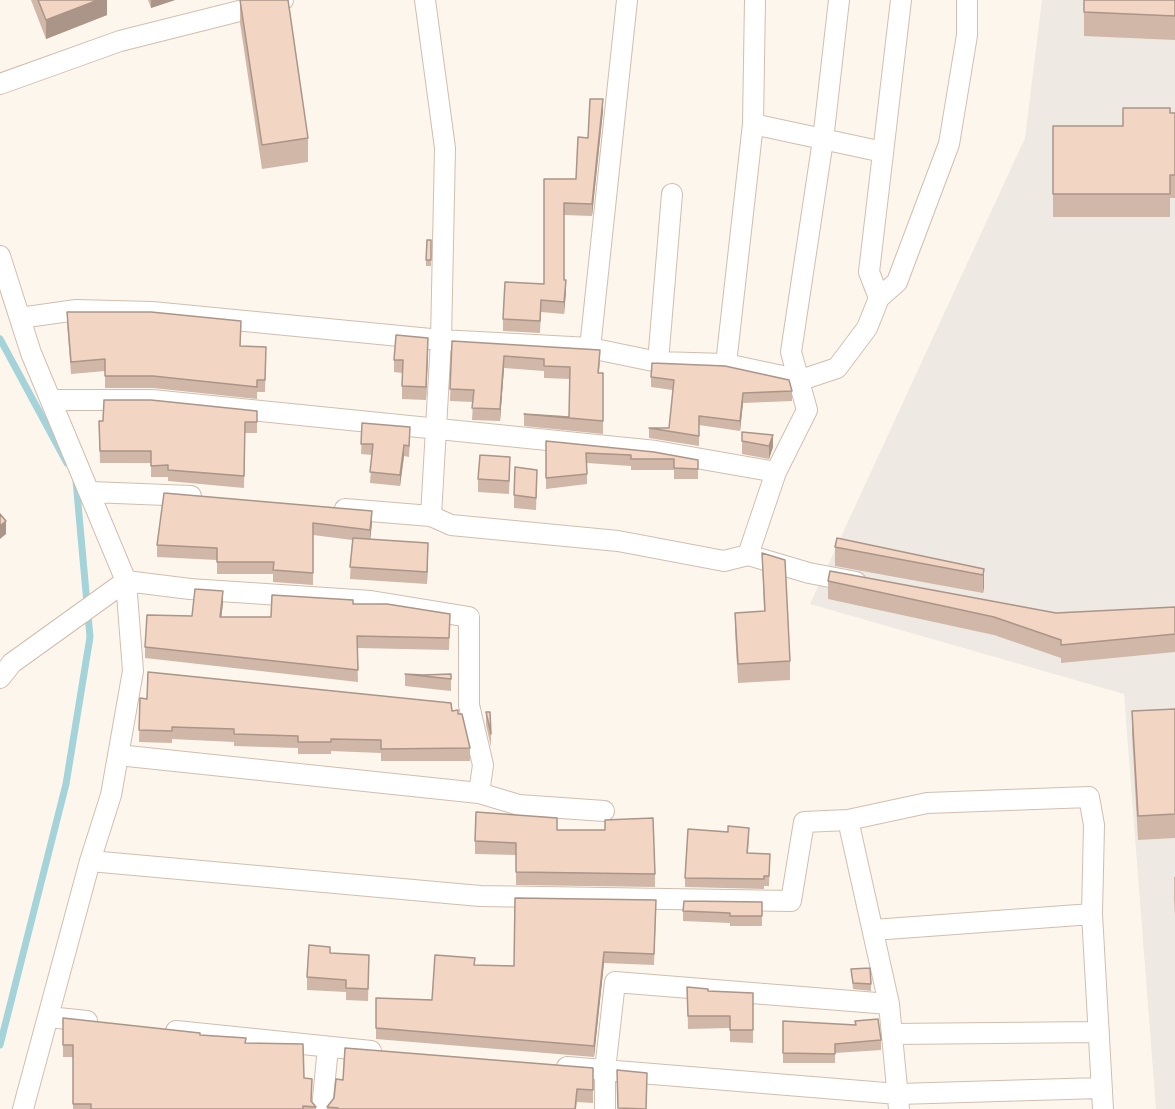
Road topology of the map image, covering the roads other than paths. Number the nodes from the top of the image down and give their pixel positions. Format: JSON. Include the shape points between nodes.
{"nodes":[{"id":1,"x":283,"y":0,"type":"edge"},
{"id":2,"x":425,"y":0,"type":"edge"},
{"id":3,"x":627,"y":0,"type":"edge"},
{"id":4,"x":755,"y":0,"type":"edge"},
{"id":5,"x":839,"y":0,"type":"edge"},
{"id":6,"x":901,"y":0,"type":"edge"},
{"id":7,"x":967,"y":0,"type":"edge"},
{"id":8,"x":0,"y":84,"type":"edge"},
{"id":9,"x":753,"y":124,"type":"junction"},
{"id":10,"x":823,"y":140,"type":"junction"},
{"id":11,"x":883,"y":152,"type":"junction"},
{"id":12,"x":672,"y":194,"type":"dead end"},
{"id":13,"x":0,"y":256,"type":"edge"},
{"id":14,"x":879,"y":298,"type":"junction"},
{"id":15,"x":20,"y":318,"type":"junction"},
{"id":16,"x":441,"y":340,"type":"junction"},
{"id":17,"x":590,"y":348,"type":"junction"},
{"id":18,"x":658,"y":362,"type":"junction"},
{"id":19,"x":726,"y":364,"type":"junction"},
{"id":20,"x":801,"y":380,"type":"junction"},
{"id":21,"x":51,"y":400,"type":"junction"},
{"id":22,"x":437,"y":430,"type":"junction"},
{"id":23,"x":776,"y":472,"type":"junction"},
{"id":24,"x":91,"y":492,"type":"junction"},
{"id":25,"x":210,"y":497,"type":"edge"},
{"id":26,"x":326,"y":507,"type":"edge"},
{"id":27,"x":431,"y":516,"type":"junction"},
{"id":28,"x":748,"y":555,"type":"junction"},
{"id":29,"x":126,"y":581,"type":"junction"},
{"id":30,"x":880,"y":586,"type":"edge"},
{"id":31,"x":133,"y":672,"type":"junction"},
{"id":32,"x":156,"y":674,"type":"edge"},
{"id":33,"x":0,"y":678,"type":"edge"},
{"id":34,"x":446,"y":703,"type":"edge"},
{"id":35,"x":469,"y":705,"type":"junction"},
{"id":36,"x":118,"y":755,"type":"junction"},
{"id":37,"x":479,"y":793,"type":"junction"},
{"id":38,"x":604,"y":811,"type":"dead end"},
{"id":39,"x":849,"y":820,"type":"junction"},
{"id":40,"x":90,"y":861,"type":"junction"},
{"id":41,"x":1092,"y":914,"type":"junction"},
{"id":42,"x":873,"y":930,"type":"junction"},
{"id":43,"x":889,"y":1004,"type":"junction"},
{"id":44,"x":48,"y":1017,"type":"junction"},
{"id":45,"x":106,"y":1023,"type":"edge"},
{"id":46,"x":153,"y":1028,"type":"edge"},
{"id":47,"x":1099,"y":1032,"type":"junction"},
{"id":48,"x":892,"y":1034,"type":"junction"},
{"id":49,"x":328,"y":1047,"type":"junction"},
{"id":50,"x":385,"y":1052,"type":"edge"},
{"id":51,"x":547,"y":1065,"type":"edge"},
{"id":52,"x":604,"y":1070,"type":"junction"},
{"id":53,"x":1101,"y":1088,"type":"junction"},
{"id":54,"x":898,"y":1102,"type":"edge"},
{"id":55,"x":23,"y":1109,"type":"edge"},
{"id":56,"x":322,"y":1109,"type":"edge"},
{"id":57,"x":605,"y":1109,"type":"edge"},
{"id":58,"x":1103,"y":1109,"type":"edge"}],
"edges":[{"from":1,"to":8,"type":"street","via":[[120,41]]},
{"from":2,"to":16,"type":"street","via":[[445,147]]},
{"from":3,"to":17,"type":"street"},
{"from":4,"to":9,"type":"street"},
{"from":5,"to":10,"type":"street"},
{"from":6,"to":11,"type":"street"},
{"from":7,"to":14,"type":"street","via":[[967,35],[949,144],[897,282]]},
{"from":9,"to":10,"type":"street"},
{"from":9,"to":19,"type":"street"},
{"from":10,"to":11,"type":"street"},
{"from":10,"to":20,"type":"street","via":[[791,352]]},
{"from":11,"to":14,"type":"street","via":[[869,272]]},
{"from":12,"to":18,"type":"street"},
{"from":13,"to":15,"type":"street"},
{"from":14,"to":20,"type":"street","via":[[867,328],[837,368]]},
{"from":15,"to":16,"type":"street","via":[[76,310],[152,312]]},
{"from":15,"to":21,"type":"street"},
{"from":16,"to":17,"type":"street"},
{"from":16,"to":22,"type":"street"},
{"from":17,"to":18,"type":"street"},
{"from":18,"to":19,"type":"street"},
{"from":19,"to":20,"type":"street"},
{"from":20,"to":23,"type":"street","via":[[807,410]]},
{"from":21,"to":22,"type":"street","via":[[152,400]]},
{"from":21,"to":24,"type":"street"},
{"from":22,"to":23,"type":"street","via":[[656,451]]},
{"from":22,"to":27,"type":"street"},
{"from":23,"to":28,"type":"street"},
{"from":24,"to":25,"type":"street"},
{"from":24,"to":29,"type":"street"},
{"from":26,"to":27,"type":"street"},
{"from":27,"to":28,"type":"street","via":[[451,525],[618,541],[724,561]]},
{"from":28,"to":30,"type":"street","via":[[809,573]]},
{"from":29,"to":31,"type":"street"},
{"from":29,"to":33,"type":"street","via":[[12,663]]},
{"from":29,"to":35,"type":"street","via":[[371,601],[469,617]]},
{"from":31,"to":32,"type":"street"},
{"from":31,"to":36,"type":"street"},
{"from":34,"to":35,"type":"street"},
{"from":35,"to":37,"type":"street","via":[[483,765]]},
{"from":36,"to":37,"type":"street"},
{"from":36,"to":40,"type":"street","via":[[111,795]]},
{"from":37,"to":38,"type":"street","via":[[519,805]]},
{"from":39,"to":40,"type":"street","via":[[804,822],[791,901],[480,897]]},
{"from":39,"to":41,"type":"street","via":[[927,803],[1089,797],[1094,825]]},
{"from":39,"to":42,"type":"street"},
{"from":40,"to":44,"type":"street"},
{"from":41,"to":42,"type":"street"},
{"from":41,"to":47,"type":"street"},
{"from":42,"to":43,"type":"street"},
{"from":43,"to":48,"type":"street"},
{"from":43,"to":52,"type":"street","via":[[615,982]]},
{"from":44,"to":45,"type":"street"},
{"from":44,"to":55,"type":"street"},
{"from":46,"to":49,"type":"street"},
{"from":47,"to":48,"type":"street"},
{"from":47,"to":53,"type":"street"},
{"from":48,"to":54,"type":"street"},
{"from":49,"to":50,"type":"street"},
{"from":49,"to":56,"type":"street"},
{"from":51,"to":52,"type":"street"},
{"from":52,"to":54,"type":"street"},
{"from":52,"to":57,"type":"street"},
{"from":53,"to":54,"type":"street"},
{"from":53,"to":58,"type":"street"}]}
